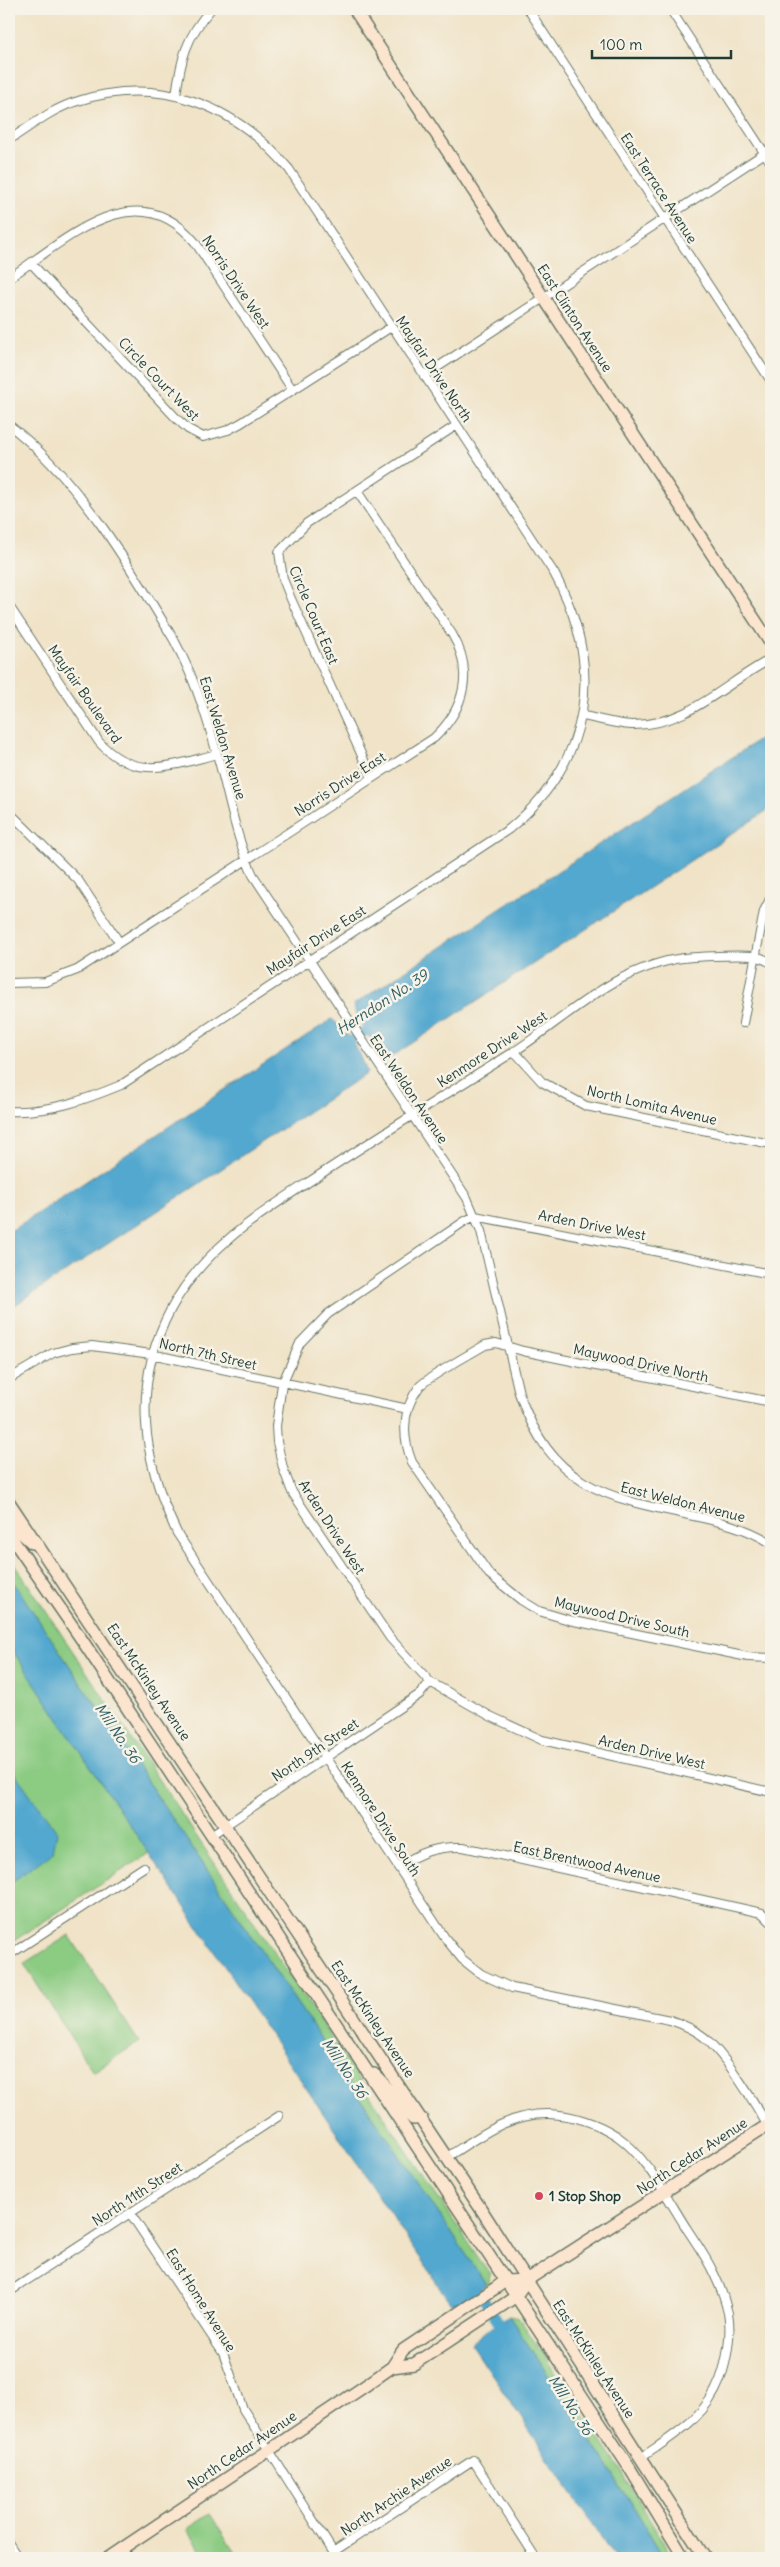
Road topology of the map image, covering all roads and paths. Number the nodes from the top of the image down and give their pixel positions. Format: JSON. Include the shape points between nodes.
{"nodes":[{"id":1,"x":211,"y":9,"type":"edge"},
{"id":2,"x":354,"y":9,"type":"edge"},
{"id":3,"x":528,"y":9,"type":"edge"},
{"id":4,"x":670,"y":9,"type":"edge"},
{"id":5,"x":176,"y":95,"type":"junction"},
{"id":6,"x":9,"y":140,"type":"edge"},
{"id":7,"x":768,"y":151,"type":"edge"},
{"id":8,"x":771,"y":163,"type":"edge"},
{"id":9,"x":664,"y":218,"type":"junction"},
{"id":10,"x":31,"y":263,"type":"junction"},
{"id":11,"x":9,"y":278,"type":"edge"},
{"id":12,"x":543,"y":297,"type":"junction"},
{"id":13,"x":391,"y":327,"type":"junction"},
{"id":14,"x":424,"y":376,"type":"junction"},
{"id":15,"x":771,"y":381,"type":"edge"},
{"id":16,"x":292,"y":389,"type":"junction"},
{"id":17,"x":9,"y":425,"type":"edge"},
{"id":18,"x":457,"y":425,"type":"junction"},
{"id":19,"x":357,"y":491,"type":"junction"},
{"id":20,"x":9,"y":606,"type":"edge"},
{"id":21,"x":771,"y":644,"type":"edge"},
{"id":22,"x":771,"y":659,"type":"edge"},
{"id":23,"x":583,"y":716,"type":"junction"},
{"id":24,"x":217,"y":754,"type":"junction"},
{"id":25,"x":372,"y":778,"type":"junction"},
{"id":26,"x":9,"y":812,"type":"edge"},
{"id":27,"x":246,"y":860,"type":"junction"},
{"id":28,"x":771,"y":897,"type":"edge"},
{"id":29,"x":119,"y":942,"type":"junction"},
{"id":30,"x":756,"y":956,"type":"junction"},
{"id":31,"x":309,"y":960,"type":"junction"},
{"id":32,"x":771,"y":963,"type":"edge"},
{"id":33,"x":9,"y":984,"type":"edge"},
{"id":34,"x":743,"y":1023,"type":"dead end"},
{"id":35,"x":514,"y":1051,"type":"junction"},
{"id":36,"x":9,"y":1111,"type":"edge"},
{"id":37,"x":411,"y":1115,"type":"junction"},
{"id":38,"x":771,"y":1144,"type":"edge"},
{"id":39,"x":475,"y":1216,"type":"junction"},
{"id":40,"x":771,"y":1274,"type":"edge"},
{"id":41,"x":508,"y":1345,"type":"junction"},
{"id":42,"x":151,"y":1354,"type":"junction"},
{"id":43,"x":9,"y":1379,"type":"edge"},
{"id":44,"x":282,"y":1384,"type":"junction"},
{"id":45,"x":771,"y":1402,"type":"edge"},
{"id":46,"x":408,"y":1409,"type":"junction"},
{"id":47,"x":9,"y":1502,"type":"edge"},
{"id":48,"x":9,"y":1516,"type":"edge"},
{"id":49,"x":9,"y":1534,"type":"edge"},
{"id":50,"x":771,"y":1543,"type":"edge"},
{"id":51,"x":45,"y":1554,"type":"junction"},
{"id":52,"x":771,"y":1658,"type":"edge"},
{"id":53,"x":430,"y":1682,"type":"junction"},
{"id":54,"x":326,"y":1758,"type":"junction"},
{"id":55,"x":771,"y":1792,"type":"edge"},
{"id":56,"x":226,"y":1825,"type":"junction"},
{"id":57,"x":211,"y":1835,"type":"junction"},
{"id":58,"x":144,"y":1867,"type":"dead end"},
{"id":59,"x":398,"y":1867,"type":"junction"},
{"id":60,"x":771,"y":1922,"type":"edge"},
{"id":61,"x":9,"y":1955,"type":"edge"},
{"id":62,"x":362,"y":2063,"type":"junction"},
{"id":63,"x":279,"y":2116,"type":"dead end"},
{"id":64,"x":422,"y":2120,"type":"junction"},
{"id":65,"x":770,"y":2126,"type":"edge"},
{"id":66,"x":447,"y":2157,"type":"junction"},
{"id":67,"x":663,"y":2192,"type":"junction"},
{"id":68,"x":130,"y":2213,"type":"junction"},
{"id":69,"x":527,"y":2280,"type":"junction"},
{"id":70,"x":505,"y":2281,"type":"junction"},
{"id":71,"x":9,"y":2292,"type":"edge"},
{"id":72,"x":516,"y":2297,"type":"junction"},
{"id":73,"x":392,"y":2367,"type":"junction"},
{"id":74,"x":269,"y":2450,"type":"junction"},
{"id":75,"x":641,"y":2458,"type":"junction"},
{"id":76,"x":9,"y":2544,"type":"edge"},
{"id":77,"x":335,"y":2555,"type":"edge"},
{"id":78,"x":18,"y":2558,"type":"edge"},
{"id":79,"x":108,"y":2558,"type":"edge"},
{"id":80,"x":525,"y":2558,"type":"edge"},
{"id":81,"x":684,"y":2558,"type":"edge"},
{"id":82,"x":705,"y":2558,"type":"edge"}],
"edges":[{"from":1,"to":5,"type":"street","via":[[186,44]]},
{"from":2,"to":12,"type":"main road","name":"East Clinton Avenue"},
{"from":3,"to":9,"type":"street","name":"East Terrace Avenue"},
{"from":4,"to":7,"type":"street"},
{"from":5,"to":6,"type":"street","name":"Mayfair Drive North","via":[[146,91],[113,92],[77,101]]},
{"from":5,"to":13,"type":"street","name":"Mayfair Drive North","via":[[233,119],[261,139],[280,159]]},
{"from":7,"to":8,"type":"street"},
{"from":7,"to":9,"type":"street"},
{"from":9,"to":12,"type":"street"},
{"from":9,"to":15,"type":"street","name":"East Terrace Avenue"},
{"from":10,"to":11,"type":"street","name":"Norris Drive West"},
{"from":10,"to":16,"type":"street","name":"Circle Court West","via":[[177,419],[202,437],[228,430]]},
{"from":10,"to":16,"type":"street","name":"Norris Drive West","via":[[110,215],[138,211],[166,218],[195,242]]},
{"from":12,"to":14,"type":"street"},
{"from":12,"to":21,"type":"main road","name":"East Clinton Avenue"},
{"from":13,"to":14,"type":"street","name":"Mayfair Drive North"},
{"from":13,"to":16,"type":"street","name":"Circle Court West"},
{"from":14,"to":18,"type":"street","name":"Mayfair Drive North"},
{"from":17,"to":24,"type":"street","name":"East Weldon Avenue","via":[[74,488],[162,620],[195,683]]},
{"from":18,"to":19,"type":"street","name":"Circle Court East"},
{"from":18,"to":23,"type":"street","name":"Mayfair Drive North","via":[[554,573],[574,616],[582,649]]},
{"from":19,"to":25,"type":"street","name":"Circle Court East","via":[[307,523],[279,552],[283,579],[291,599]]},
{"from":19,"to":25,"type":"street","name":"Norris Drive East","via":[[452,634],[465,666],[462,694],[445,727],[434,738]]},
{"from":20,"to":24,"type":"street","name":"Mayfair Boulevard","via":[[98,742],[112,756],[149,769]]},
{"from":22,"to":23,"type":"street","via":[[699,706],[668,719],[630,725]]},
{"from":23,"to":31,"type":"street","name":"Mayfair Drive East","via":[[560,770],[525,816]]},
{"from":24,"to":27,"type":"street","name":"East Weldon Avenue"},
{"from":25,"to":27,"type":"street","name":"Norris Drive East"},
{"from":26,"to":29,"type":"street","via":[[78,880]]},
{"from":27,"to":29,"type":"street","name":"Norris Drive East"},
{"from":27,"to":31,"type":"street","name":"East Weldon Avenue"},
{"from":28,"to":30,"type":"street","via":[[764,911]]},
{"from":29,"to":33,"type":"street","name":"Norris Drive East","via":[[62,977],[45,982]]},
{"from":30,"to":32,"type":"street"},
{"from":30,"to":34,"type":"street"},
{"from":30,"to":35,"type":"street","name":"Kenmore Drive West","via":[[673,960],[619,979]]},
{"from":31,"to":36,"type":"street","name":"Mayfair Drive East","via":[[121,1085],[82,1101]]},
{"from":31,"to":37,"type":"street","name":"East Weldon Avenue"},
{"from":35,"to":37,"type":"street","name":"Kenmore Drive West"},
{"from":35,"to":38,"type":"street","name":"North Lomita Avenue","via":[[542,1082],[586,1106]]},
{"from":37,"to":39,"type":"street","name":"East Weldon Avenue","via":[[467,1198]]},
{"from":37,"to":42,"type":"street","name":"Kenmore Drive West","via":[[224,1240],[187,1282],[167,1316]]},
{"from":39,"to":40,"type":"street","name":"Arden Drive West"},
{"from":39,"to":41,"type":"street","name":"East Weldon Avenue"},
{"from":39,"to":44,"type":"street","name":"Arden Drive West","via":[[328,1314],[300,1343]]},
{"from":41,"to":45,"type":"street","name":"Maywood Drive North","via":[[523,1351]]},
{"from":41,"to":46,"type":"street","name":"Maywood Drive South","via":[[485,1345],[419,1386]]},
{"from":41,"to":50,"type":"street","name":"East Weldon Avenue","via":[[528,1417],[539,1438],[576,1478],[613,1497],[739,1527]]},
{"from":42,"to":43,"type":"street","name":"North 7th Street","via":[[100,1347],[72,1348],[53,1353]]},
{"from":42,"to":44,"type":"street","name":"North 7th Street"},
{"from":42,"to":54,"type":"street","name":"Kenmore Drive South","via":[[145,1415],[147,1443],[162,1501],[176,1533]]},
{"from":44,"to":46,"type":"street","name":"North 7th Street"},
{"from":44,"to":53,"type":"street","name":"Arden Drive West","via":[[277,1442],[292,1492],[390,1638]]},
{"from":46,"to":52,"type":"street","name":"Maywood Drive South","via":[[404,1422],[412,1462],[489,1574],[520,1600],[539,1611],[569,1620],[748,1657]]},
{"from":47,"to":51,"type":"main road","name":"East McKinley Avenue"},
{"from":48,"to":51,"type":"main road","via":[[20,1533]]},
{"from":49,"to":57,"type":"main road"},
{"from":51,"to":56,"type":"main road","name":"East McKinley Avenue"},
{"from":53,"to":54,"type":"street","name":"North 9th Street","via":[[420,1694]]},
{"from":53,"to":55,"type":"street","name":"Arden Drive West","via":[[490,1716],[542,1740]]},
{"from":54,"to":56,"type":"street","name":"North 9th Street"},
{"from":54,"to":59,"type":"street","name":"Kenmore Drive South"},
{"from":56,"to":57,"type":"street","name":"North 9th Street"},
{"from":56,"to":64,"type":"main road","name":"East McKinley Avenue"},
{"from":57,"to":62,"type":"main road"},
{"from":58,"to":61,"type":"street"},
{"from":59,"to":60,"type":"street","name":"East Brentwood Avenue","via":[[432,1848],[463,1847],[762,1913]]},
{"from":59,"to":65,"type":"street","name":"Kenmore Drive South","via":[[445,1938],[462,1959],[482,1974],[512,1988],[686,2026],[704,2037],[721,2056]]},
{"from":62,"to":64,"type":"main road","via":[[389,2087],[407,2114]]},
{"from":62,"to":70,"type":"main road"},
{"from":63,"to":68,"type":"street","name":"North 11th Street"},
{"from":64,"to":66,"type":"main road","name":"East McKinley Avenue"},
{"from":65,"to":67,"type":"main road","name":"North Cedar Avenue"},
{"from":66,"to":67,"type":"street","via":[[506,2122],[533,2115],[560,2115],[590,2123],[618,2137],[642,2161]]},
{"from":66,"to":69,"type":"main road","name":"East McKinley Avenue"},
{"from":67,"to":69,"type":"main road","name":"North Cedar Avenue"},
{"from":67,"to":75,"type":"street","via":[[714,2273],[728,2315],[726,2359],[712,2396],[689,2424]]},
{"from":68,"to":71,"type":"street","name":"North 11th Street"},
{"from":68,"to":74,"type":"street","name":"East Home Avenue","via":[[222,2353],[243,2409]]},
{"from":69,"to":70,"type":"main road"},
{"from":69,"to":72,"type":"main road","name":"North Cedar Avenue"},
{"from":69,"to":75,"type":"main road","name":"East McKinley Avenue"},
{"from":70,"to":72,"type":"main road"},
{"from":70,"to":73,"type":"main road","name":"North Cedar Avenue","via":[[403,2350]]},
{"from":72,"to":73,"type":"main road","name":"North Cedar Avenue","via":[[414,2364]]},
{"from":72,"to":81,"type":"main road","via":[[633,2474]]},
{"from":73,"to":74,"type":"main road","name":"North Cedar Avenue"},
{"from":74,"to":77,"type":"street","name":"East Home Avenue"},
{"from":74,"to":79,"type":"main road","name":"North Cedar Avenue"},
{"from":75,"to":82,"type":"main road","name":"East McKinley Avenue"},
{"from":76,"to":78,"type":"street"},
{"from":77,"to":80,"type":"street","name":"North Archie Avenue","via":[[472,2460],[533,2553]]}]}
